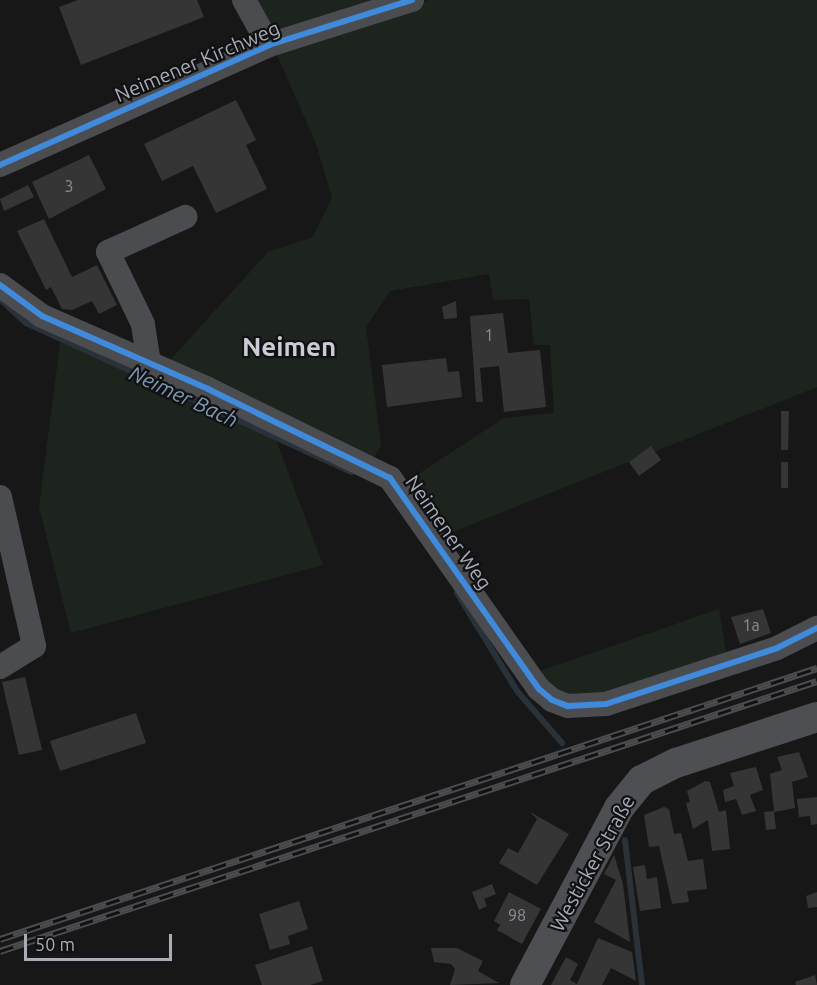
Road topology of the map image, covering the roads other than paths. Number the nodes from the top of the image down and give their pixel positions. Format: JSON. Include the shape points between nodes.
{"nodes":[{"id":1,"x":244,"y":0,"type":"edge"},
{"id":2,"x":412,"y":0,"type":"edge"},
{"id":3,"x":269,"y":45,"type":"junction"},
{"id":4,"x":0,"y":165,"type":"edge"},
{"id":5,"x":185,"y":217,"type":"dead end"},
{"id":6,"x":0,"y":285,"type":"edge"},
{"id":7,"x":149,"y":363,"type":"junction"},
{"id":8,"x":0,"y":497,"type":"edge"},
{"id":9,"x":817,"y":628,"type":"edge"},
{"id":10,"x":0,"y":667,"type":"edge"},
{"id":11,"x":817,"y":717,"type":"edge"},
{"id":12,"x":525,"y":985,"type":"edge"}],
"edges":[{"from":1,"to":3,"type":"street"},
{"from":2,"to":3,"type":"street","name":"Neimener Kirchweg"},
{"from":3,"to":4,"type":"street","name":"Neimener Kirchweg"},
{"from":5,"to":7,"type":"street","via":[[108,252],[142,324]]},
{"from":6,"to":7,"type":"street","name":"Neimener Weg","via":[[42,316]]},
{"from":7,"to":9,"type":"street","name":"Neimener Weg","via":[[390,478],[539,689],[552,700],[568,706],[606,704],[777,648]]},
{"from":8,"to":10,"type":"street","via":[[34,646]]},
{"from":11,"to":12,"type":"main road","name":"Westicker Straße","via":[[676,763],[642,780],[619,808]]}]}
